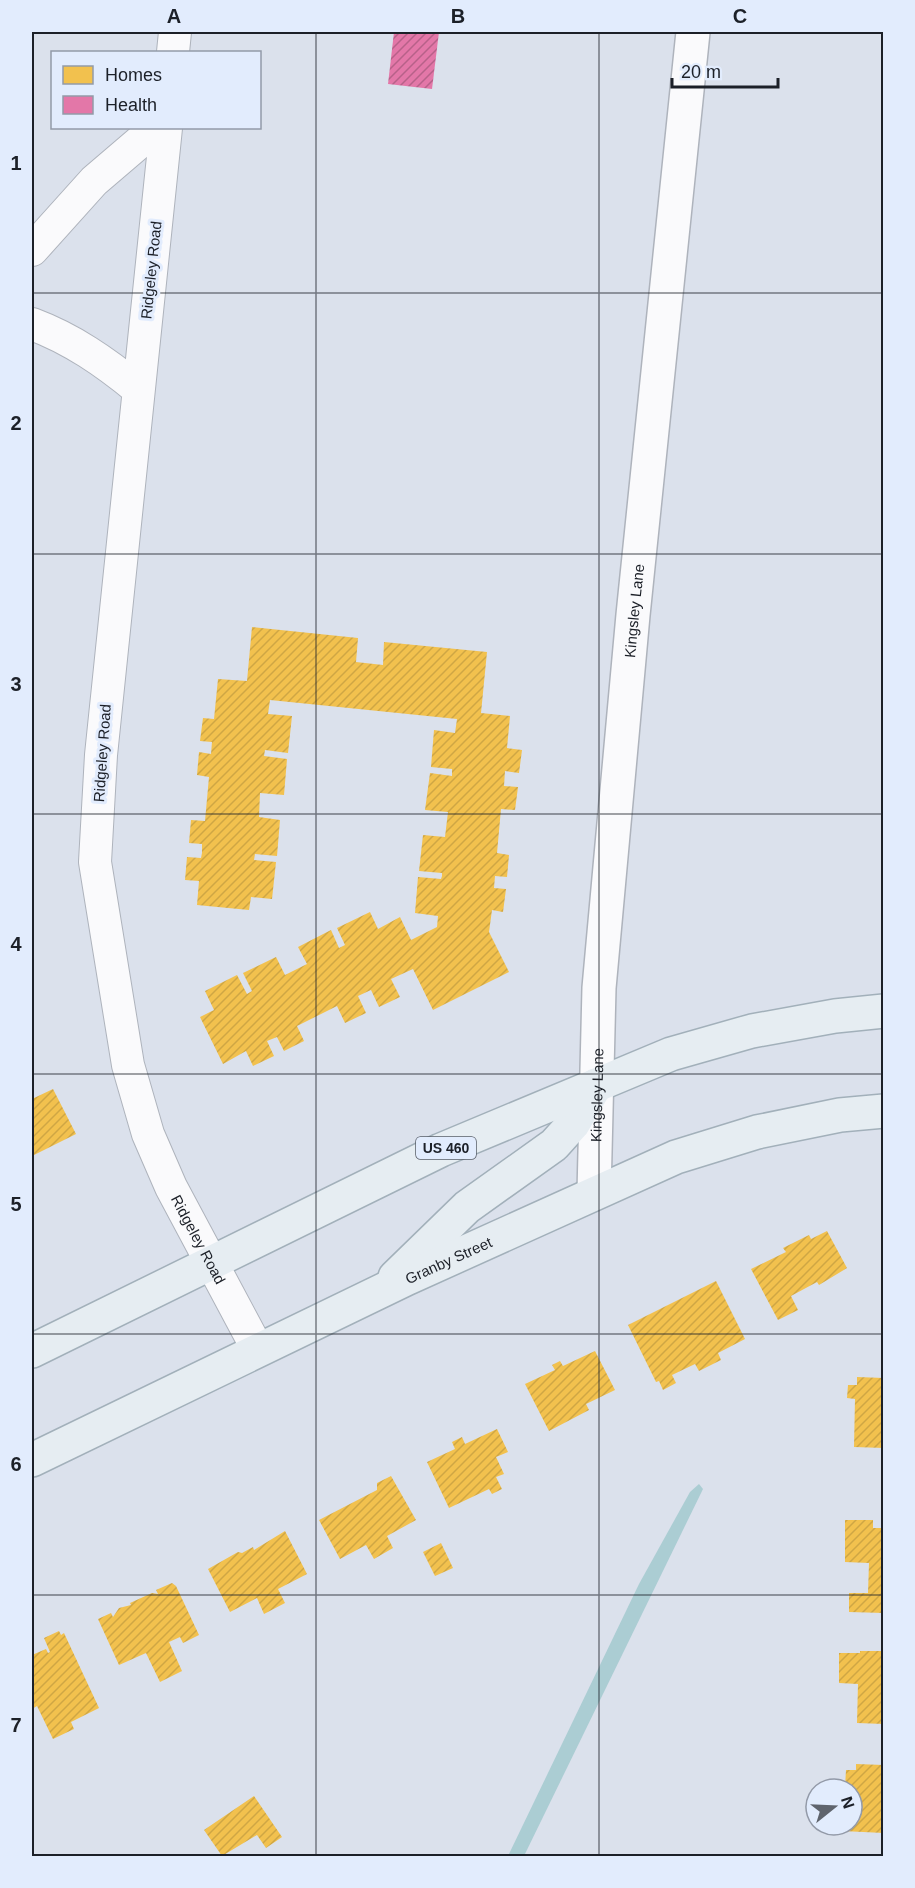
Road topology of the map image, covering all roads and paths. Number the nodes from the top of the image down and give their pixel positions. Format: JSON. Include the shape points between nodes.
{"nodes":[{"id":1,"x":175,"y":32,"type":"edge"},
{"id":2,"x":693,"y":32,"type":"edge"},
{"id":3,"x":173,"y":51,"type":"edge"},
{"id":4,"x":155,"y":129,"type":"edge"},
{"id":5,"x":166,"y":129,"type":"edge"},
{"id":6,"x":32,"y":250,"type":"edge"},
{"id":7,"x":32,"y":324,"type":"edge"},
{"id":8,"x":138,"y":389,"type":"junction"},
{"id":9,"x":884,"y":1011,"type":"edge"},
{"id":10,"x":596,"y":1085,"type":"junction"},
{"id":11,"x":884,"y":1110,"type":"edge"},
{"id":12,"x":594,"y":1193,"type":"junction"},
{"id":13,"x":212,"y":1262,"type":"junction"},
{"id":14,"x":381,"y":1291,"type":"junction"},
{"id":15,"x":258,"y":1350,"type":"junction"},
{"id":16,"x":32,"y":1351,"type":"edge"},
{"id":17,"x":32,"y":1460,"type":"edge"}],
"edges":[{"from":1,"to":3,"type":"street"},
{"from":2,"to":10,"type":"street","name":"Kingsley Lane","via":[[611,852],[599,988]]},
{"from":4,"to":6,"type":"street","via":[[94,181]]},
{"from":5,"to":8,"type":"street","name":"Ridgeley Road"},
{"from":7,"to":8,"type":"street","via":[[103,361]]},
{"from":8,"to":13,"type":"street","name":"Ridgeley Road","via":[[102,743],[95,862],[128,1065],[148,1134]]},
{"from":9,"to":10,"type":"main road","number":"US 460","via":[[752,1031],[671,1054]]},
{"from":10,"to":12,"type":"street","name":"Kingsley Lane"},
{"from":10,"to":13,"type":"main road","number":"US 460","via":[[441,1150]]},
{"from":10,"to":14,"type":"main road","via":[[573,1124],[554,1145],[467,1207]]},
{"from":11,"to":12,"type":"main road","name":"Granby Street","via":[[757,1132],[676,1157]]},
{"from":12,"to":14,"type":"main road","name":"Granby Street"},
{"from":13,"to":15,"type":"street","name":"Ridgeley Road"},
{"from":13,"to":16,"type":"main road","number":"US 460"},
{"from":14,"to":15,"type":"main road","name":"Granby Street"},
{"from":15,"to":17,"type":"main road","name":"Granby Street"}]}
